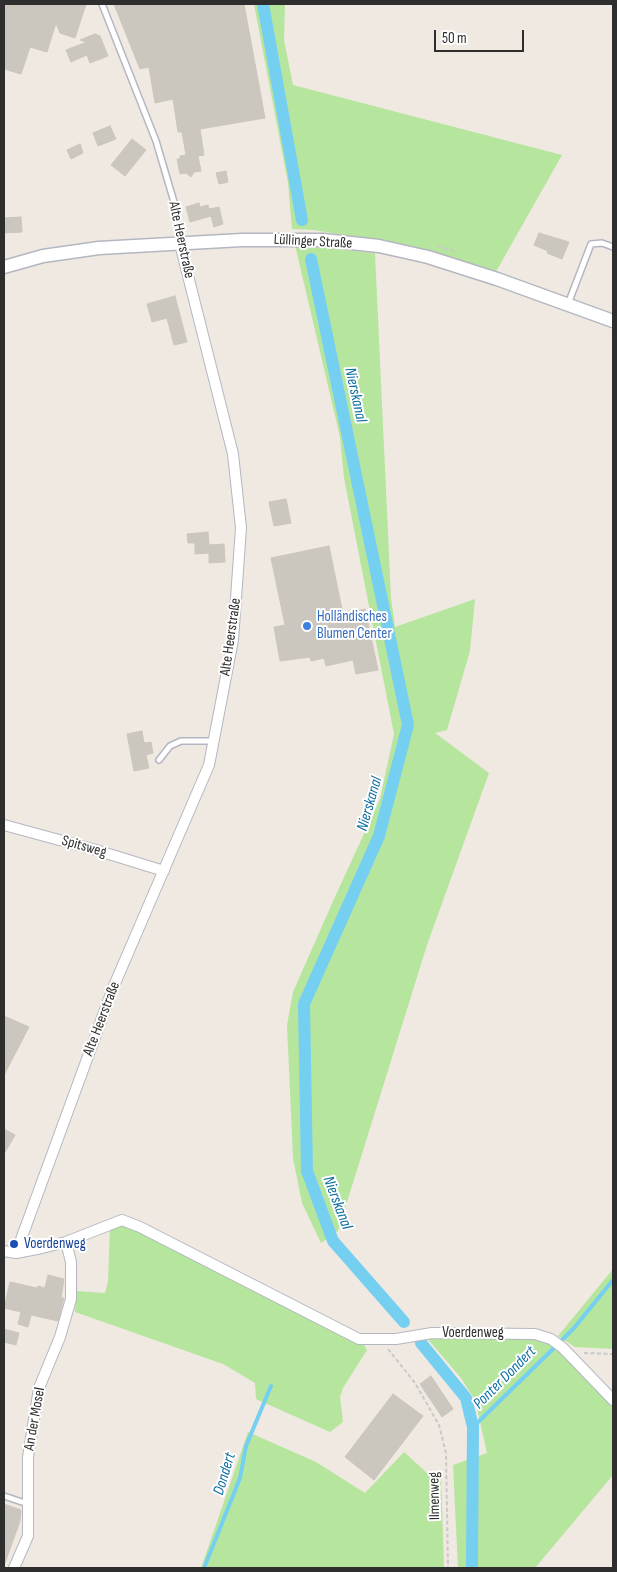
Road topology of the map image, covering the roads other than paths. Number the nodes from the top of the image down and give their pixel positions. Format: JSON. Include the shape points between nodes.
{"nodes":[{"id":1,"x":102,"y":4,"type":"edge"},
{"id":2,"x":180,"y":244,"type":"junction"},
{"id":3,"x":613,"y":247,"type":"edge"},
{"id":4,"x":4,"y":266,"type":"edge"},
{"id":5,"x":568,"y":305,"type":"junction"},
{"id":6,"x":613,"y":321,"type":"edge"},
{"id":7,"x":214,"y":741,"type":"junction"},
{"id":8,"x":158,"y":760,"type":"dead end"},
{"id":9,"x":4,"y":825,"type":"edge"},
{"id":10,"x":164,"y":871,"type":"junction"},
{"id":11,"x":66,"y":1242,"type":"junction"},
{"id":12,"x":4,"y":1251,"type":"edge"},
{"id":13,"x":16,"y":1253,"type":"junction"},
{"id":14,"x":613,"y":1400,"type":"edge"},
{"id":15,"x":4,"y":1496,"type":"edge"},
{"id":16,"x":28,"y":1504,"type":"junction"},
{"id":17,"x":14,"y":1568,"type":"edge"}],
"edges":[{"from":1,"to":2,"type":"lane","name":"Alte Heerstraße","via":[[156,141],[174,202]]},
{"from":2,"to":4,"type":"street","name":"Lüllinger Straße","via":[[99,248],[43,256]]},
{"from":2,"to":5,"type":"street","name":"Lüllinger Straße","via":[[323,240],[379,246],[428,257]]},
{"from":2,"to":7,"type":"street","name":"Alte Heerstraße","via":[[233,454],[241,528],[234,640]]},
{"from":3,"to":5,"type":"lane","via":[[591,244]]},
{"from":5,"to":6,"type":"street","name":"Lüllinger Straße"},
{"from":7,"to":8,"type":"lane","via":[[181,741],[170,746]]},
{"from":7,"to":10,"type":"street","name":"Alte Heerstraße","via":[[209,765]]},
{"from":9,"to":10,"type":"street","name":"Spitsweg"},
{"from":10,"to":13,"type":"street","name":"Alte Heerstraße","via":[[114,988]]},
{"from":11,"to":13,"type":"street","name":"Voerdenweg"},
{"from":11,"to":14,"type":"street","name":"Voerdenweg","via":[[122,1220],[359,1338],[396,1339],[432,1333],[535,1334],[551,1338]]},
{"from":11,"to":16,"type":"street","name":"An der Mosel","via":[[71,1262],[71,1299],[60,1337],[39,1388],[28,1457]]},
{"from":12,"to":13,"type":"street","name":"Voerdenweg"},
{"from":15,"to":16,"type":"lane"},
{"from":16,"to":17,"type":"street","name":"An der Mosel","via":[[28,1536]]}]}
